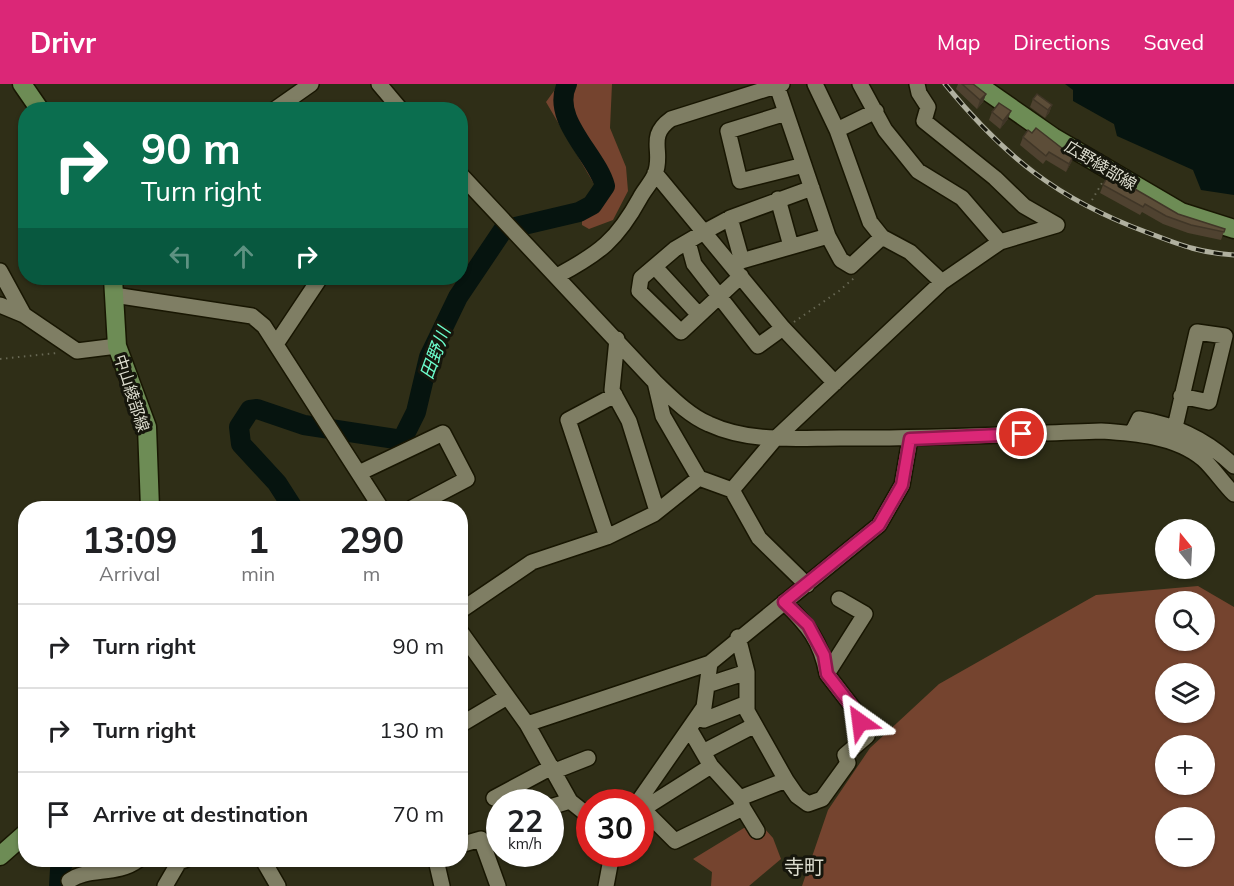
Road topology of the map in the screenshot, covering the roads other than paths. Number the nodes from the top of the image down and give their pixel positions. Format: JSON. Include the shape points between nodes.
{"nodes":[{"id":1,"x":22,"y":84,"type":"edge"},
{"id":2,"x":311,"y":84,"type":"edge"},
{"id":3,"x":815,"y":84,"type":"edge"},
{"id":4,"x":917,"y":84,"type":"edge"},
{"id":5,"x":977,"y":84,"type":"edge"},
{"id":6,"x":779,"y":85,"type":"edge"},
{"id":7,"x":862,"y":86,"type":"edge"},
{"id":8,"x":383,"y":89,"type":"edge"},
{"id":9,"x":34,"y":102,"type":"edge"},
{"id":10,"x":285,"y":102,"type":"edge"},
{"id":11,"x":394,"y":102,"type":"edge"},
{"id":12,"x":876,"y":111,"type":"junction"},
{"id":13,"x":786,"y":112,"type":"junction"},
{"id":14,"x":837,"y":130,"type":"junction"},
{"id":15,"x":804,"y":165,"type":"junction"},
{"id":16,"x":656,"y":173,"type":"junction"},
{"id":17,"x":468,"y":182,"type":"edge"},
{"id":18,"x":812,"y":188,"type":"junction"},
{"id":19,"x":778,"y":199,"type":"junction"},
{"id":20,"x":730,"y":218,"type":"junction"},
{"id":21,"x":1234,"y":229,"type":"edge"},
{"id":22,"x":704,"y":232,"type":"junction"},
{"id":23,"x":828,"y":236,"type":"junction"},
{"id":24,"x":882,"y":237,"type":"junction"},
{"id":25,"x":688,"y":242,"type":"junction"},
{"id":26,"x":1000,"y":242,"type":"junction"},
{"id":27,"x":791,"y":246,"type":"junction"},
{"id":28,"x":654,"y":267,"type":"junction"},
{"id":29,"x":738,"y":267,"type":"junction"},
{"id":30,"x":0,"y":271,"type":"edge"},
{"id":31,"x":557,"y":276,"type":"junction"},
{"id":32,"x":942,"y":282,"type":"junction"},
{"id":33,"x":315,"y":285,"type":"edge"},
{"id":34,"x":113,"y":286,"type":"edge"},
{"id":35,"x":719,"y":296,"type":"junction"},
{"id":36,"x":0,"y":305,"type":"edge"},
{"id":37,"x":24,"y":315,"type":"junction"},
{"id":38,"x":699,"y":315,"type":"junction"},
{"id":39,"x":783,"y":328,"type":"junction"},
{"id":40,"x":617,"y":339,"type":"junction"},
{"id":41,"x":276,"y":344,"type":"junction"},
{"id":42,"x":117,"y":345,"type":"junction"},
{"id":43,"x":655,"y":382,"type":"junction"},
{"id":44,"x":836,"y":383,"type":"junction"},
{"id":45,"x":615,"y":395,"type":"junction"},
{"id":46,"x":1181,"y":396,"type":"junction"},
{"id":47,"x":1175,"y":427,"type":"junction"},
{"id":48,"x":1132,"y":433,"type":"junction"},
{"id":49,"x":775,"y":439,"type":"junction"},
{"id":50,"x":910,"y":439,"type":"junction"},
{"id":51,"x":1234,"y":466,"type":"edge"},
{"id":52,"x":359,"y":473,"type":"junction"},
{"id":53,"x":699,"y":478,"type":"junction"},
{"id":54,"x":732,"y":490,"type":"junction"},
{"id":55,"x":1234,"y":494,"type":"edge"},
{"id":56,"x":150,"y":501,"type":"edge"},
{"id":57,"x":377,"y":501,"type":"edge"},
{"id":58,"x":425,"y":501,"type":"edge"},
{"id":59,"x":657,"y":511,"type":"junction"},
{"id":60,"x":607,"y":537,"type":"junction"},
{"id":61,"x":807,"y":585,"type":"junction"},
{"id":62,"x":839,"y":599,"type":"dead end"},
{"id":63,"x":784,"y":602,"type":"junction"},
{"id":64,"x":468,"y":605,"type":"edge"},
{"id":65,"x":738,"y":637,"type":"junction"},
{"id":66,"x":468,"y":642,"type":"edge"},
{"id":67,"x":710,"y":663,"type":"junction"},
{"id":68,"x":747,"y":672,"type":"junction"},
{"id":69,"x":827,"y":674,"type":"junction"},
{"id":70,"x":707,"y":685,"type":"junction"},
{"id":71,"x":507,"y":696,"type":"junction"},
{"id":72,"x":747,"y":703,"type":"junction"},
{"id":73,"x":468,"y":720,"type":"edge"},
{"id":74,"x":527,"y":724,"type":"junction"},
{"id":75,"x":694,"y":724,"type":"junction"},
{"id":76,"x":755,"y":725,"type":"junction"},
{"id":77,"x":703,"y":752,"type":"junction"},
{"id":78,"x":588,"y":758,"type":"dead end"},
{"id":79,"x":711,"y":766,"type":"junction"},
{"id":80,"x":554,"y":769,"type":"junction"},
{"id":81,"x":786,"y":780,"type":"junction"},
{"id":82,"x":518,"y":789,"type":"edge"},
{"id":83,"x":651,"y":789,"type":"edge"},
{"id":84,"x":654,"y":798,"type":"edge"},
{"id":85,"x":570,"y":801,"type":"junction"},
{"id":86,"x":564,"y":803,"type":"edge"},
{"id":87,"x":742,"y":803,"type":"junction"},
{"id":88,"x":576,"y":806,"type":"edge"},
{"id":89,"x":654,"y":820,"type":"edge"},
{"id":90,"x":757,"y":831,"type":"dead end"},
{"id":91,"x":18,"y":839,"type":"edge"},
{"id":92,"x":468,"y":843,"type":"edge"},
{"id":93,"x":0,"y":856,"type":"edge"},
{"id":94,"x":120,"y":867,"type":"edge"},
{"id":95,"x":177,"y":867,"type":"edge"},
{"id":96,"x":178,"y":867,"type":"edge"},
{"id":97,"x":267,"y":867,"type":"edge"},
{"id":98,"x":438,"y":867,"type":"edge"},
{"id":99,"x":610,"y":867,"type":"edge"},
{"id":100,"x":69,"y":881,"type":"dead end"},
{"id":101,"x":165,"y":886,"type":"edge"},
{"id":102,"x":170,"y":886,"type":"edge"},
{"id":103,"x":278,"y":886,"type":"edge"},
{"id":104,"x":442,"y":886,"type":"edge"},
{"id":105,"x":498,"y":886,"type":"edge"},
{"id":106,"x":606,"y":886,"type":"edge"}],
"edges":[{"from":1,"to":9,"type":"main road"},
{"from":2,"to":10,"type":"street"},
{"from":3,"to":14,"type":"street"},
{"from":4,"to":26,"type":"street","via":[[928,107],[924,121],[1024,206],[1057,225]]},
{"from":5,"to":21,"type":"main road","name":"広野綾部線","via":[[1020,117],[1181,212]]},
{"from":6,"to":13,"type":"street"},
{"from":6,"to":16,"type":"street","via":[[671,119],[657,132]]},
{"from":7,"to":12,"type":"street"},
{"from":8,"to":11,"type":"street"},
{"from":12,"to":14,"type":"street"},
{"from":12,"to":26,"type":"street","via":[[885,130],[918,171],[962,198]]},
{"from":13,"to":15,"type":"street"},
{"from":13,"to":15,"type":"street","via":[[728,131],[740,181]]},
{"from":14,"to":24,"type":"street","via":[[870,222]]},
{"from":15,"to":18,"type":"street"},
{"from":16,"to":22,"type":"street"},
{"from":16,"to":31,"type":"street","via":[[626,224],[611,240],[598,253]]},
{"from":17,"to":31,"type":"street"},
{"from":18,"to":19,"type":"street"},
{"from":18,"to":23,"type":"street"},
{"from":19,"to":20,"type":"street"},
{"from":19,"to":27,"type":"street"},
{"from":20,"to":22,"type":"street"},
{"from":20,"to":29,"type":"street"},
{"from":22,"to":25,"type":"street"},
{"from":22,"to":29,"type":"street"},
{"from":23,"to":24,"type":"street","via":[[841,260],[851,266]]},
{"from":23,"to":27,"type":"street"},
{"from":24,"to":32,"type":"street","via":[[910,252]]},
{"from":25,"to":28,"type":"street"},
{"from":25,"to":35,"type":"street","via":[[694,264]]},
{"from":26,"to":32,"type":"street"},
{"from":27,"to":29,"type":"street"},
{"from":28,"to":38,"type":"street"},
{"from":28,"to":38,"type":"street","via":[[641,278],[639,291],[647,300],[681,332]]},
{"from":29,"to":35,"type":"street"},
{"from":29,"to":39,"type":"street"},
{"from":30,"to":37,"type":"street"},
{"from":31,"to":40,"type":"street"},
{"from":32,"to":44,"type":"street"},
{"from":33,"to":41,"type":"street"},
{"from":34,"to":41,"type":"street","via":[[252,316]]},
{"from":34,"to":42,"type":"main road","name":"中山綾部線"},
{"from":35,"to":38,"type":"street"},
{"from":35,"to":39,"type":"street","via":[[758,346]]},
{"from":36,"to":37,"type":"street"},
{"from":37,"to":42,"type":"street","via":[[77,351]]},
{"from":39,"to":44,"type":"street"},
{"from":40,"to":43,"type":"street"},
{"from":40,"to":45,"type":"street","via":[[612,390]]},
{"from":41,"to":52,"type":"street"},
{"from":42,"to":56,"type":"main road","name":"中山綾部線","via":[[147,427]]},
{"from":43,"to":49,"type":"street","via":[[709,424]]},
{"from":43,"to":53,"type":"street","via":[[663,416]]},
{"from":44,"to":49,"type":"street"},
{"from":45,"to":59,"type":"street","via":[[629,421]]},
{"from":45,"to":60,"type":"street","via":[[568,420]]},
{"from":46,"to":46,"type":"street","via":[[1197,332],[1225,336],[1209,402]]},
{"from":46,"to":47,"type":"street"},
{"from":47,"to":48,"type":"street","via":[[1139,419]]},
{"from":47,"to":51,"type":"street","via":[[1208,445]]},
{"from":48,"to":50,"type":"street"},
{"from":48,"to":55,"type":"street","via":[[1173,443],[1202,458]]},
{"from":49,"to":50,"type":"street"},
{"from":49,"to":54,"type":"street"},
{"from":50,"to":61,"type":"street","via":[[902,485],[879,525]]},
{"from":52,"to":57,"type":"street"},
{"from":52,"to":58,"type":"street","via":[[442,433],[467,479]]},
{"from":53,"to":54,"type":"street"},
{"from":53,"to":59,"type":"street"},
{"from":54,"to":61,"type":"street","via":[[759,538]]},
{"from":59,"to":60,"type":"street"},
{"from":60,"to":64,"type":"street","via":[[532,562]]},
{"from":61,"to":63,"type":"street"},
{"from":62,"to":69,"type":"street","via":[[866,614]]},
{"from":63,"to":65,"type":"street"},
{"from":63,"to":69,"type":"street","via":[[808,625],[824,655]]},
{"from":65,"to":67,"type":"street"},
{"from":65,"to":68,"type":"street"},
{"from":66,"to":71,"type":"street"},
{"from":67,"to":70,"type":"street"},
{"from":67,"to":74,"type":"street"},
{"from":68,"to":70,"type":"street"},
{"from":68,"to":72,"type":"street"},
{"from":69,"to":81,"type":"street","via":[[854,709],[867,736],[845,755],[848,763],[822,799],[808,804]]},
{"from":70,"to":75,"type":"street","via":[[704,707]]},
{"from":71,"to":73,"type":"street"},
{"from":71,"to":74,"type":"street"},
{"from":72,"to":75,"type":"street"},
{"from":72,"to":76,"type":"street"},
{"from":74,"to":80,"type":"street"},
{"from":75,"to":77,"type":"street"},
{"from":75,"to":83,"type":"street"},
{"from":76,"to":77,"type":"street"},
{"from":76,"to":81,"type":"street"},
{"from":77,"to":79,"type":"street"},
{"from":78,"to":80,"type":"street"},
{"from":79,"to":84,"type":"street"},
{"from":79,"to":87,"type":"street"},
{"from":80,"to":82,"type":"street"},
{"from":80,"to":85,"type":"street"},
{"from":81,"to":87,"type":"street"},
{"from":85,"to":86,"type":"street"},
{"from":85,"to":88,"type":"street"},
{"from":87,"to":89,"type":"street","via":[[675,842]]},
{"from":87,"to":90,"type":"street"},
{"from":91,"to":93,"type":"main road"},
{"from":92,"to":105,"type":"street","via":[[481,840]]},
{"from":94,"to":100,"type":"street","via":[[76,875]]},
{"from":95,"to":101,"type":"street"},
{"from":96,"to":102,"type":"street"},
{"from":97,"to":103,"type":"street"},
{"from":98,"to":104,"type":"street"},
{"from":99,"to":106,"type":"street"}]}
